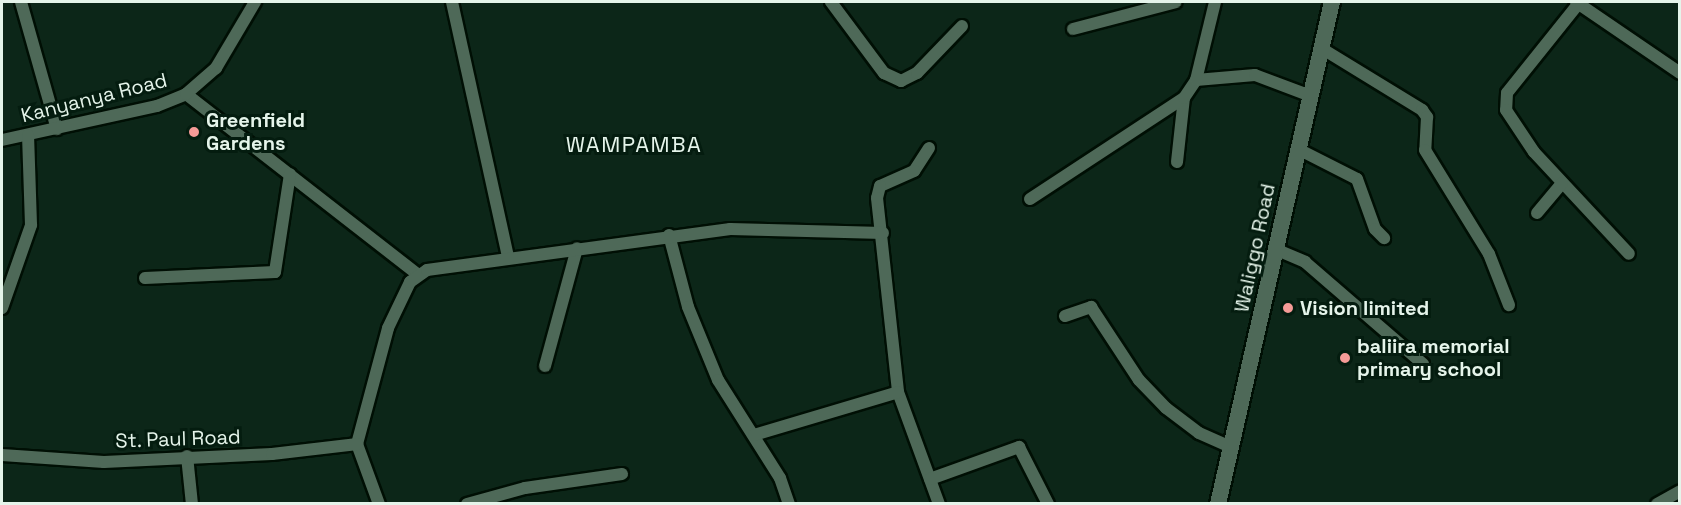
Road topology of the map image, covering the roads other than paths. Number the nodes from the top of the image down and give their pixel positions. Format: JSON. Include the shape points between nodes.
{"nodes":[{"id":1,"x":21,"y":2,"type":"edge"},
{"id":2,"x":255,"y":2,"type":"edge"},
{"id":3,"x":452,"y":2,"type":"edge"},
{"id":4,"x":831,"y":2,"type":"edge"},
{"id":5,"x":1176,"y":2,"type":"edge"},
{"id":6,"x":1215,"y":2,"type":"edge"},
{"id":7,"x":1332,"y":2,"type":"edge"},
{"id":8,"x":1577,"y":2,"type":"edge"},
{"id":9,"x":962,"y":26,"type":"dead end"},
{"id":10,"x":1072,"y":29,"type":"dead end"},
{"id":11,"x":1321,"y":48,"type":"junction"},
{"id":12,"x":1680,"y":73,"type":"edge"},
{"id":13,"x":1196,"y":80,"type":"junction"},
{"id":14,"x":186,"y":94,"type":"junction"},
{"id":15,"x":1311,"y":96,"type":"junction"},
{"id":16,"x":1184,"y":98,"type":"junction"},
{"id":17,"x":57,"y":129,"type":"junction"},
{"id":18,"x":28,"y":135,"type":"junction"},
{"id":19,"x":2,"y":140,"type":"edge"},
{"id":20,"x":929,"y":148,"type":"dead end"},
{"id":21,"x":1298,"y":149,"type":"junction"},
{"id":22,"x":1177,"y":162,"type":"dead end"},
{"id":23,"x":290,"y":174,"type":"junction"},
{"id":24,"x":1562,"y":183,"type":"junction"},
{"id":25,"x":1030,"y":199,"type":"dead end"},
{"id":26,"x":1537,"y":213,"type":"dead end"},
{"id":27,"x":883,"y":233,"type":"junction"},
{"id":28,"x":669,"y":235,"type":"junction"},
{"id":29,"x":1384,"y":238,"type":"dead end"},
{"id":30,"x":577,"y":248,"type":"junction"},
{"id":31,"x":1275,"y":249,"type":"junction"},
{"id":32,"x":1629,"y":254,"type":"dead end"},
{"id":33,"x":508,"y":256,"type":"junction"},
{"id":34,"x":417,"y":274,"type":"junction"},
{"id":35,"x":145,"y":278,"type":"dead end"},
{"id":36,"x":1509,"y":305,"type":"dead end"},
{"id":37,"x":2,"y":308,"type":"edge"},
{"id":38,"x":1065,"y":315,"type":"dead end"},
{"id":39,"x":1423,"y":364,"type":"dead end"},
{"id":40,"x":545,"y":366,"type":"dead end"},
{"id":41,"x":898,"y":392,"type":"junction"},
{"id":42,"x":754,"y":435,"type":"junction"},
{"id":43,"x":357,"y":444,"type":"junction"},
{"id":44,"x":1230,"y":447,"type":"junction"},
{"id":45,"x":2,"y":455,"type":"edge"},
{"id":46,"x":187,"y":456,"type":"junction"},
{"id":47,"x":622,"y":474,"type":"dead end"},
{"id":48,"x":930,"y":479,"type":"junction"},
{"id":49,"x":1680,"y":491,"type":"edge"},
{"id":50,"x":192,"y":504,"type":"edge"},
{"id":51,"x":379,"y":504,"type":"edge"},
{"id":52,"x":467,"y":504,"type":"edge"},
{"id":53,"x":789,"y":504,"type":"edge"},
{"id":54,"x":939,"y":504,"type":"edge"},
{"id":55,"x":1048,"y":504,"type":"edge"},
{"id":56,"x":1218,"y":504,"type":"edge"},
{"id":57,"x":1657,"y":504,"type":"edge"}],
"edges":[{"from":1,"to":17,"type":"street"},
{"from":2,"to":14,"type":"street","name":"Kanyanya Road","via":[[216,68]]},
{"from":3,"to":33,"type":"street"},
{"from":4,"to":9,"type":"street","via":[[884,73],[901,81],[917,74]]},
{"from":5,"to":10,"type":"street"},
{"from":6,"to":13,"type":"street"},
{"from":7,"to":11,"type":"street","name":"Waliggo Road"},
{"from":8,"to":12,"type":"street"},
{"from":8,"to":24,"type":"street","via":[[1504,102],[1534,152]]},
{"from":11,"to":15,"type":"street","name":"Waliggo Road"},
{"from":11,"to":36,"type":"street","via":[[1422,110],[1427,117],[1425,150],[1489,254]]},
{"from":13,"to":15,"type":"street","via":[[1255,75]]},
{"from":13,"to":16,"type":"street"},
{"from":14,"to":17,"type":"street","name":"Kanyanya Road","via":[[157,106]]},
{"from":14,"to":23,"type":"street"},
{"from":15,"to":21,"type":"street","name":"Waliggo Road"},
{"from":16,"to":22,"type":"street"},
{"from":16,"to":25,"type":"street"},
{"from":17,"to":18,"type":"street","name":"Kanyanya Road"},
{"from":18,"to":19,"type":"street","name":"Kanyanya Road"},
{"from":18,"to":37,"type":"street","via":[[31,225]]},
{"from":20,"to":27,"type":"street","via":[[909,176],[877,190]]},
{"from":21,"to":29,"type":"street","via":[[1357,179],[1375,229]]},
{"from":21,"to":31,"type":"street","name":"Waliggo Road"},
{"from":23,"to":34,"type":"street"},
{"from":23,"to":35,"type":"street","via":[[275,272]]},
{"from":24,"to":26,"type":"street"},
{"from":24,"to":32,"type":"street"},
{"from":27,"to":28,"type":"street","via":[[730,229]]},
{"from":27,"to":41,"type":"street"},
{"from":28,"to":30,"type":"street"},
{"from":28,"to":42,"type":"street","via":[[700,339],[718,380]]},
{"from":30,"to":33,"type":"street"},
{"from":30,"to":40,"type":"street"},
{"from":31,"to":39,"type":"street","via":[[1305,262]]},
{"from":31,"to":44,"type":"street","name":"Waliggo Road"},
{"from":33,"to":34,"type":"street"},
{"from":34,"to":43,"type":"street","via":[[388,328]]},
{"from":38,"to":44,"type":"street","via":[[1091,307],[1139,380],[1166,408],[1199,433]]},
{"from":41,"to":42,"type":"street"},
{"from":41,"to":48,"type":"street"},
{"from":42,"to":53,"type":"street"},
{"from":43,"to":46,"type":"street","name":"St. Paul Road","via":[[272,454]]},
{"from":43,"to":51,"type":"street"},
{"from":44,"to":56,"type":"street","name":"Waliggo Road"},
{"from":45,"to":46,"type":"street","name":"St. Paul Road","via":[[64,462]]},
{"from":46,"to":50,"type":"street"},
{"from":47,"to":52,"type":"street","via":[[525,488]]},
{"from":48,"to":54,"type":"street"},
{"from":48,"to":55,"type":"street","via":[[1019,447]]},
{"from":49,"to":57,"type":"street"}]}
